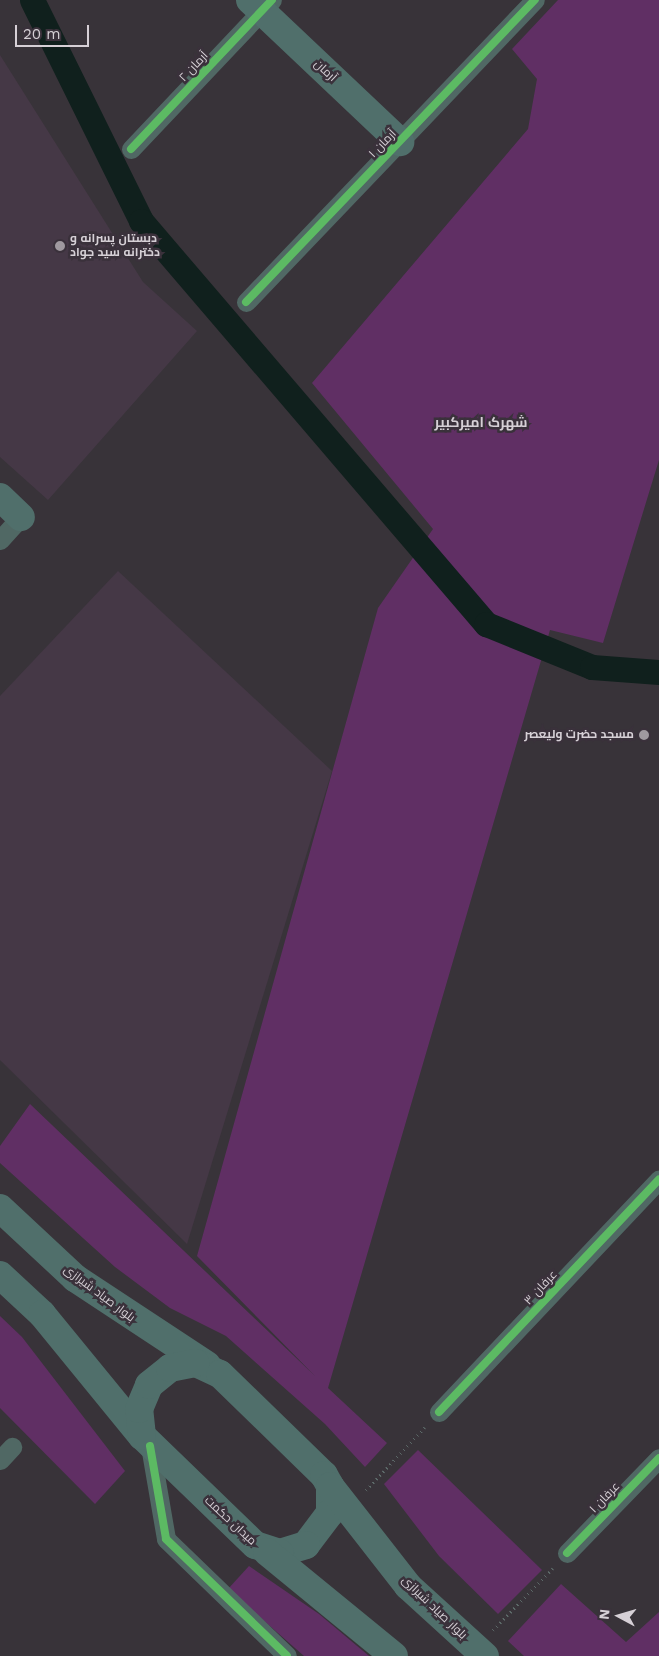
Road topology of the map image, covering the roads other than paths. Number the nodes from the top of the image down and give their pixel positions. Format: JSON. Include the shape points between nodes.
{"nodes":[{"id":1,"x":535,"y":0,"type":"edge"},
{"id":2,"x":261,"y":4,"type":"edge"},
{"id":3,"x":400,"y":142,"type":"junction"},
{"id":4,"x":132,"y":149,"type":"dead end"},
{"id":5,"x":246,"y":302,"type":"dead end"},
{"id":6,"x":0,"y":497,"type":"edge"},
{"id":7,"x":21,"y":517,"type":"joint"},
{"id":8,"x":0,"y":540,"type":"edge"},
{"id":9,"x":659,"y":1179,"type":"edge"},
{"id":10,"x":0,"y":1208,"type":"edge"},
{"id":11,"x":0,"y":1275,"type":"edge"},
{"id":12,"x":208,"y":1366,"type":"junction"},
{"id":13,"x":439,"y":1412,"type":"road end"},
{"id":14,"x":146,"y":1441,"type":"junction"},
{"id":15,"x":659,"y":1458,"type":"edge"},
{"id":16,"x":330,"y":1486,"type":"junction"},
{"id":17,"x":266,"y":1552,"type":"junction"},
{"id":18,"x":567,"y":1553,"type":"road end"},
{"id":19,"x":480,"y":1652,"type":"edge"},
{"id":20,"x":287,"y":1656,"type":"edge"},
{"id":21,"x":394,"y":1656,"type":"edge"}],
"edges":[{"from":1,"to":3,"type":"street","name":"آرمان ۱"},
{"from":2,"to":3,"type":"main road","name":"آرمان"},
{"from":2,"to":4,"type":"street","name":"آرمان ۲"},
{"from":3,"to":5,"type":"street","name":"آرمان ۱"},
{"from":6,"to":7,"type":"main road"},
{"from":7,"to":8,"type":"street"},
{"from":9,"to":13,"type":"street","name":"عرفان ۳"},
{"from":10,"to":12,"type":"main road","name":"بلوار صیاد شیرازی","via":[[75,1278]]},
{"from":11,"to":14,"type":"main road","via":[[42,1314]]},
{"from":12,"to":14,"type":"main road","via":[[170,1368],[149,1385],[140,1409]]},
{"from":12,"to":16,"type":"main road"},
{"from":14,"to":17,"type":"main road","name":"میدان حکمت"},
{"from":14,"to":20,"type":"street","via":[[166,1539]]},
{"from":15,"to":18,"type":"street","name":"عرفان ۱"},
{"from":16,"to":17,"type":"main road","name":"میدان حکمت","via":[[330,1513],[316,1536],[293,1550]]},
{"from":16,"to":19,"type":"main road","name":"بلوار صیاد شیرازی","via":[[408,1586]]},
{"from":17,"to":21,"type":"main road"}]}
